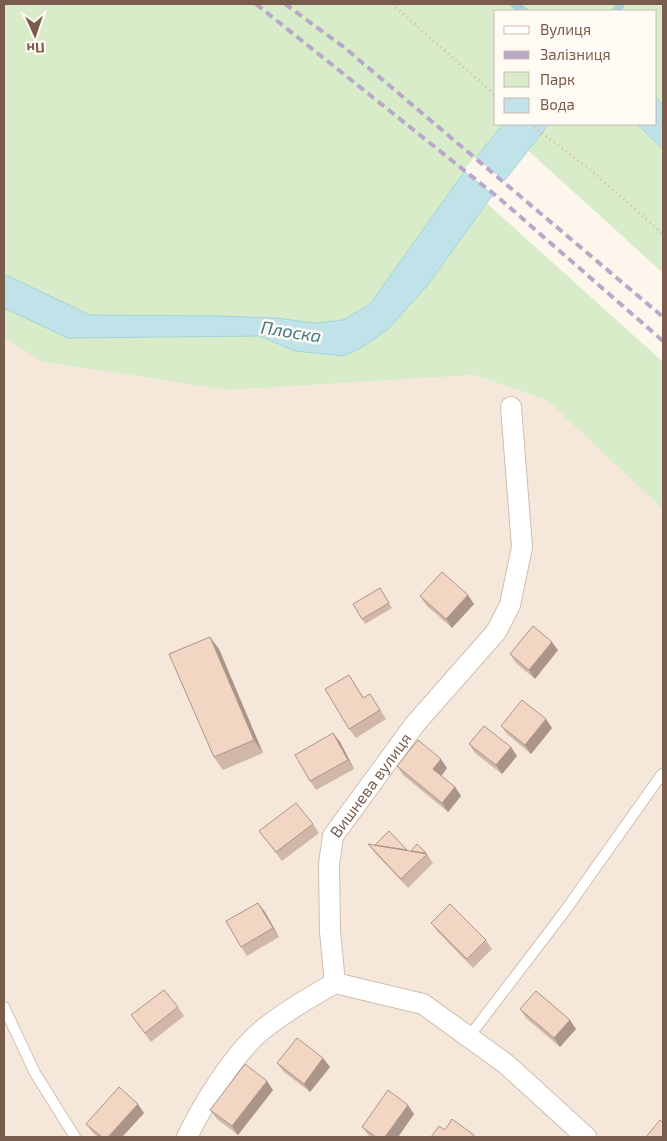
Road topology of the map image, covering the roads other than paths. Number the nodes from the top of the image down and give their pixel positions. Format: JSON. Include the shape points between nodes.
{"nodes":[{"id":1,"x":511,"y":407,"type":"dead end"},
{"id":2,"x":662,"y":774,"type":"edge"},
{"id":3,"x":335,"y":983,"type":"junction"},
{"id":4,"x":4,"y":1007,"type":"edge"},
{"id":5,"x":468,"y":1038,"type":"junction"},
{"id":6,"x":75,"y":1137,"type":"edge"},
{"id":7,"x":187,"y":1137,"type":"edge"},
{"id":8,"x":586,"y":1137,"type":"edge"}],
"edges":[{"from":1,"to":3,"type":"street","name":"Вишнева вулиця","via":[[522,547],[510,605],[496,632],[416,724],[333,836],[329,864]]},
{"from":2,"to":5,"type":"lane","via":[[562,915]]},
{"from":3,"to":5,"type":"street","via":[[423,1004]]},
{"from":3,"to":7,"type":"street","via":[[260,1032],[220,1081],[198,1113]]},
{"from":4,"to":6,"type":"lane","via":[[35,1073]]},
{"from":5,"to":8,"type":"street","via":[[506,1064]]}]}
